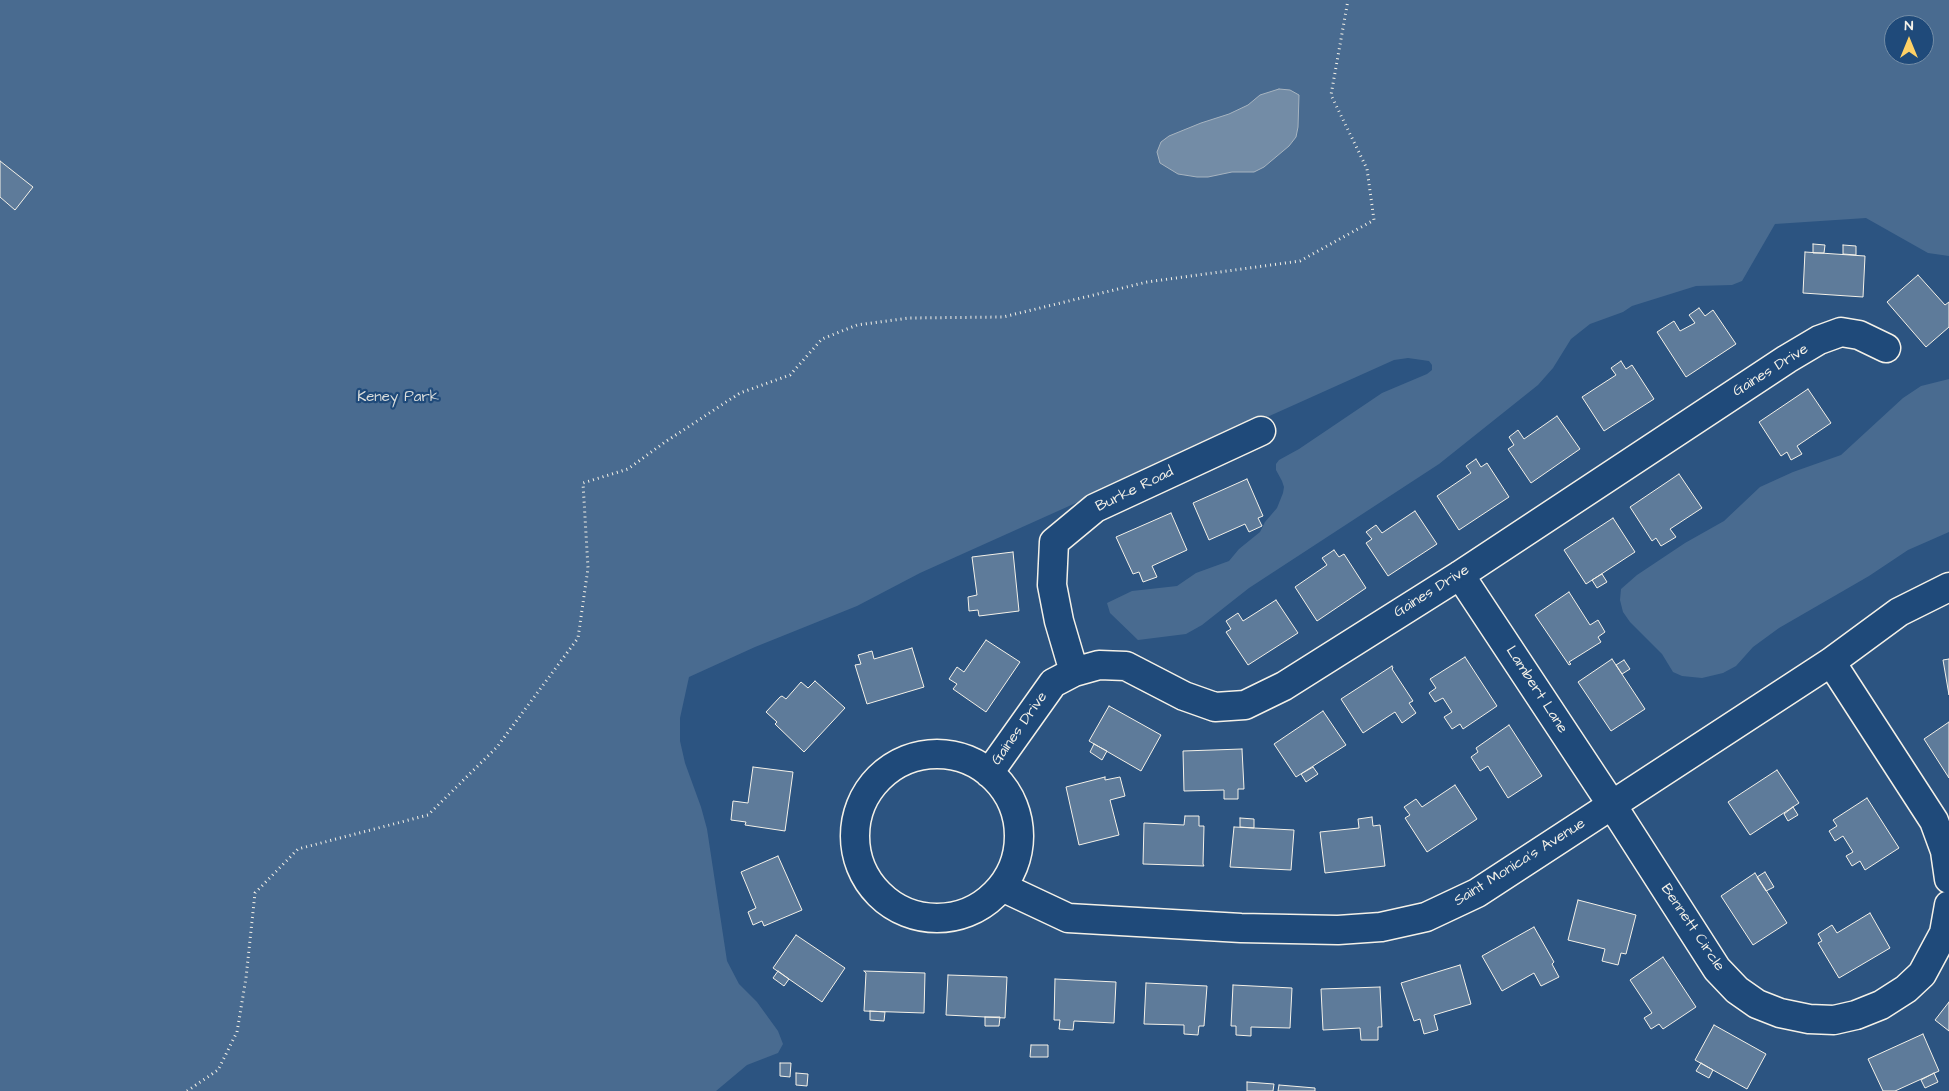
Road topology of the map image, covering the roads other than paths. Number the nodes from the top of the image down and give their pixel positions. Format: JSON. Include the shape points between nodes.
{"nodes":[{"id":1,"x":1886,"y":348,"type":"dead end"},
{"id":2,"x":1262,"y":432,"type":"dead end"},
{"id":3,"x":1460,"y":575,"type":"junction"},
{"id":4,"x":1949,"y":587,"type":"edge"},
{"id":5,"x":1830,"y":662,"type":"junction"},
{"id":6,"x":1074,"y":672,"type":"junction"},
{"id":7,"x":989,"y":773,"type":"junction"},
{"id":8,"x":1612,"y":805,"type":"junction"},
{"id":9,"x":1949,"y":880,"type":"edge"},
{"id":10,"x":1002,"y":887,"type":"junction"},
{"id":11,"x":1949,"y":905,"type":"edge"}],
"edges":[{"from":1,"to":3,"type":"street","name":"Gaines Drive","via":[[1858,335],[1841,332],[1819,340]]},
{"from":2,"to":6,"type":"street","name":"Burke Road","via":[[1095,508],[1054,542],[1052,585]]},
{"from":3,"to":6,"type":"street","name":"Gaines Drive","via":[[1284,686],[1245,705],[1215,707],[1184,696],[1126,666],[1099,665]]},
{"from":3,"to":8,"type":"street","name":"Lambert Lane"},
{"from":4,"to":5,"type":"street","name":"Saint Monica's Avenue","via":[[1900,612]]},
{"from":5,"to":8,"type":"street","name":"Saint Monica's Avenue"},
{"from":5,"to":9,"type":"street","via":[[1934,821],[1945,851]]},
{"from":6,"to":7,"type":"street","name":"Gaines Drive","via":[[1053,683]]},
{"from":7,"to":10,"type":"street","via":[[1012,800],[1019,822],[1019,845],[1014,867]]},
{"from":7,"to":10,"type":"street","via":[[976,764],[949,754],[920,756],[893,767],[872,786],[859,811],[855,839],[861,867],[876,891],[898,909],[926,918],[954,917],[981,906]]},
{"from":8,"to":10,"type":"street","name":"Saint Monica's Avenue","via":[[1477,893],[1426,918],[1381,927],[1338,930],[1241,928],[1068,918]]},
{"from":8,"to":11,"type":"street","name":"Bennett Circle","via":[[1717,969],[1737,990],[1757,1004],[1780,1013],[1834,1020],[1880,1005],[1906,989],[1922,974],[1934,954],[1944,933]]}]}
